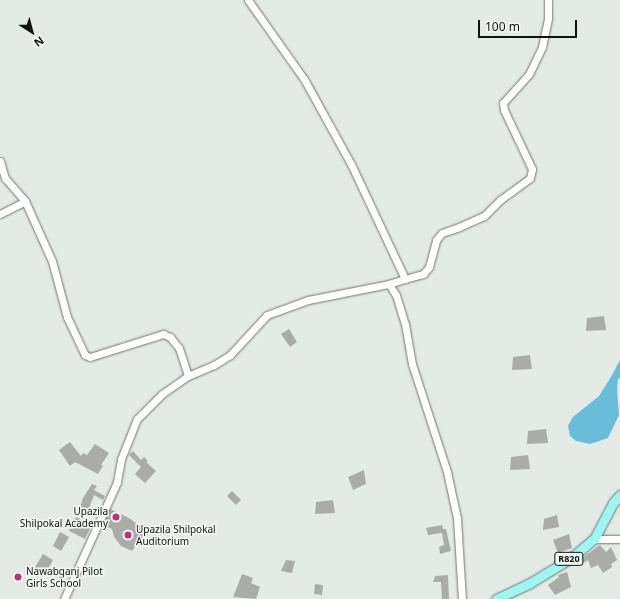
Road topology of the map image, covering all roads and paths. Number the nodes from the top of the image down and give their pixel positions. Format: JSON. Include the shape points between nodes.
{"nodes":[{"id":1,"x":248,"y":0,"type":"edge"},
{"id":2,"x":548,"y":0,"type":"edge"},
{"id":3,"x":0,"y":161,"type":"edge"},
{"id":4,"x":25,"y":201,"type":"junction"},
{"id":5,"x":0,"y":214,"type":"edge"},
{"id":6,"x":405,"y":279,"type":"junction"},
{"id":7,"x":389,"y":284,"type":"junction"},
{"id":8,"x":188,"y":376,"type":"junction"},
{"id":9,"x":620,"y":495,"type":"edge"},
{"id":10,"x":594,"y":539,"type":"junction"},
{"id":11,"x":620,"y":539,"type":"edge"},
{"id":12,"x":64,"y":599,"type":"edge"},
{"id":13,"x":462,"y":599,"type":"edge"},
{"id":14,"x":496,"y":599,"type":"edge"}],
"edges":[{"from":1,"to":6,"type":"street","via":[[304,79],[351,164]]},
{"from":2,"to":6,"type":"street","via":[[548,18],[542,47],[529,74],[503,102],[504,110],[532,169],[530,178],[500,200],[484,216],[442,233],[436,240],[429,267],[423,274]]},
{"from":3,"to":4,"type":"street","via":[[5,178]]},
{"from":4,"to":5,"type":"street"},
{"from":4,"to":8,"type":"street","via":[[52,261],[67,317],[85,355],[90,357],[163,334],[170,337],[179,348]]},
{"from":6,"to":7,"type":"street"},
{"from":7,"to":8,"type":"street","via":[[308,300],[267,315],[230,355]]},
{"from":7,"to":13,"type":"street","via":[[405,324],[412,364],[446,472],[457,518]]},
{"from":8,"to":12,"type":"street","via":[[162,394],[137,419],[121,459],[117,482]]},
{"from":9,"to":10,"type":"main road","number":"R820"},
{"from":10,"to":11,"type":"street"},
{"from":10,"to":14,"type":"main road","number":"R820","via":[[571,558],[530,583]]}]}
